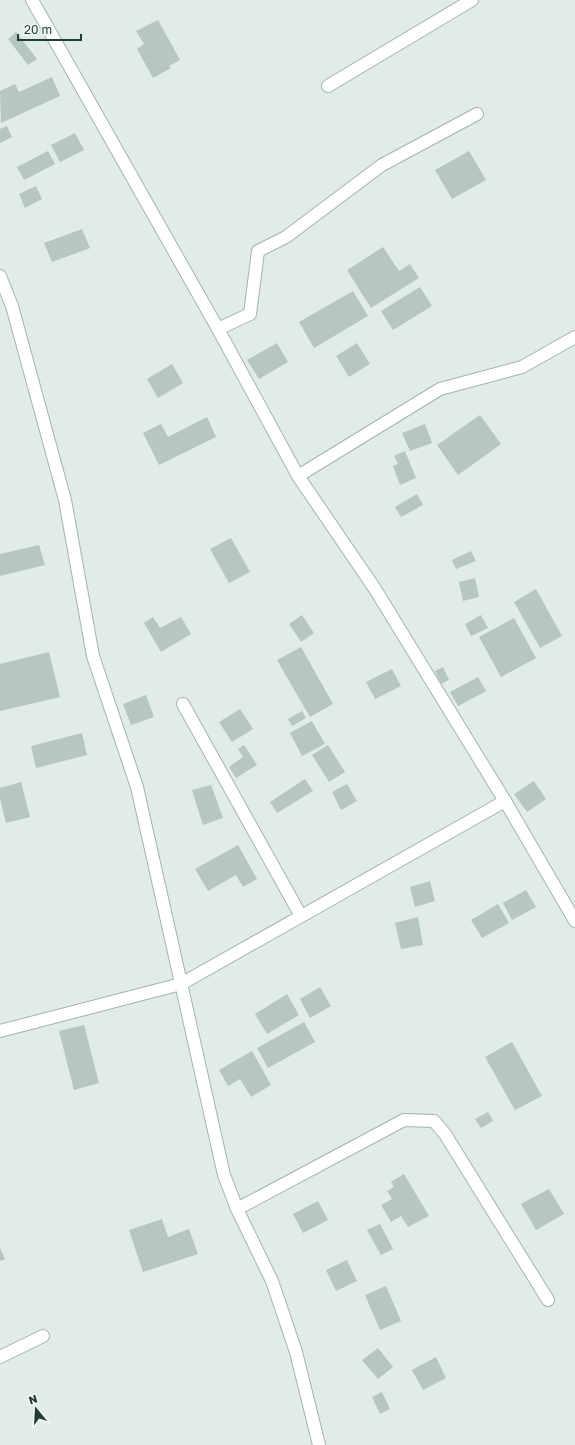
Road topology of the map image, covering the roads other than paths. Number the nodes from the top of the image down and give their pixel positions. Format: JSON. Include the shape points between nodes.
{"nodes":[{"id":1,"x":32,"y":0,"type":"edge"},
{"id":2,"x":472,"y":0,"type":"edge"},
{"id":3,"x":328,"y":86,"type":"dead end"},
{"id":4,"x":477,"y":114,"type":"dead end"},
{"id":5,"x":0,"y":276,"type":"edge"},
{"id":6,"x":218,"y":329,"type":"junction"},
{"id":7,"x":575,"y":337,"type":"edge"},
{"id":8,"x":298,"y":476,"type":"junction"},
{"id":9,"x":183,"y":704,"type":"dead end"},
{"id":10,"x":505,"y":801,"type":"junction"},
{"id":11,"x":301,"y":916,"type":"junction"},
{"id":12,"x":575,"y":922,"type":"edge"},
{"id":13,"x":181,"y":984,"type":"junction"},
{"id":14,"x":0,"y":1031,"type":"edge"},
{"id":15,"x":237,"y":1209,"type":"junction"},
{"id":16,"x":548,"y":1300,"type":"dead end"},
{"id":17,"x":43,"y":1336,"type":"dead end"},
{"id":18,"x":0,"y":1357,"type":"edge"},
{"id":19,"x":319,"y":1445,"type":"edge"}],
"edges":[{"from":1,"to":6,"type":"street"},
{"from":2,"to":3,"type":"street"},
{"from":4,"to":6,"type":"street","via":[[382,165],[286,236],[258,251],[250,314]]},
{"from":5,"to":13,"type":"street","via":[[12,306],[65,500],[93,656],[137,787]]},
{"from":6,"to":8,"type":"street"},
{"from":7,"to":8,"type":"street","via":[[522,367],[440,389]]},
{"from":8,"to":10,"type":"street","via":[[376,590]]},
{"from":9,"to":11,"type":"street"},
{"from":10,"to":11,"type":"street"},
{"from":10,"to":12,"type":"street"},
{"from":11,"to":13,"type":"street"},
{"from":13,"to":14,"type":"street"},
{"from":13,"to":15,"type":"street","via":[[224,1175]]},
{"from":15,"to":16,"type":"street","via":[[404,1120],[434,1121],[445,1134]]},
{"from":15,"to":19,"type":"street","via":[[272,1281],[296,1352]]},
{"from":17,"to":18,"type":"street"}]}
